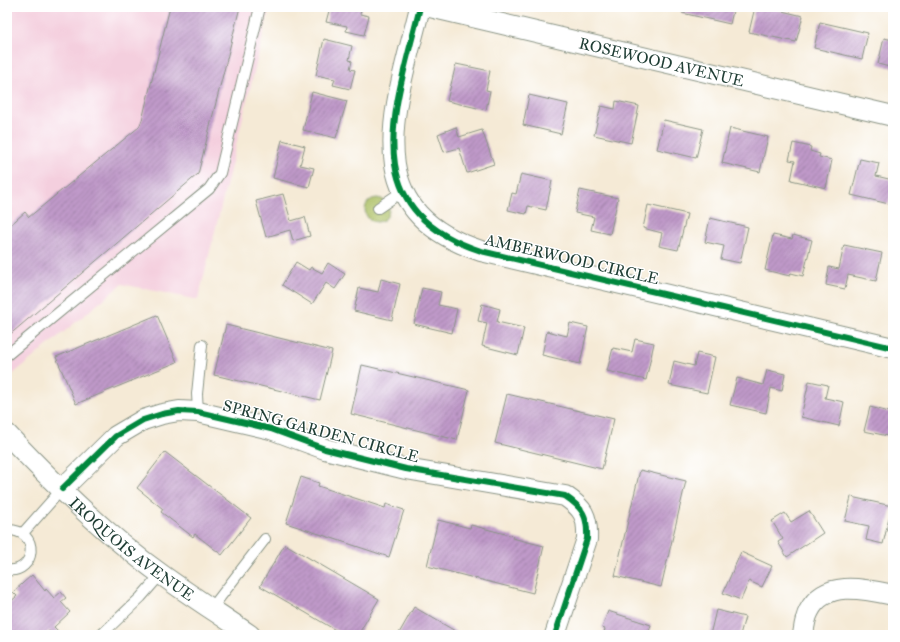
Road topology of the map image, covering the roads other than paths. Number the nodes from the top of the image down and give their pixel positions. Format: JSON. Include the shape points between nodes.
{"nodes":[{"id":1,"x":260,"y":7,"type":"edge"},
{"id":2,"x":420,"y":7,"type":"edge"},
{"id":3,"x":430,"y":7,"type":"edge"},
{"id":4,"x":893,"y":116,"type":"edge"},
{"id":5,"x":403,"y":190,"type":"junction"},
{"id":6,"x":378,"y":208,"type":"dead end"},
{"id":7,"x":202,"y":345,"type":"dead end"},
{"id":8,"x":893,"y":348,"type":"edge"},
{"id":9,"x":7,"y":355,"type":"edge"},
{"id":10,"x":198,"y":412,"type":"junction"},
{"id":11,"x":7,"y":434,"type":"edge"},
{"id":12,"x":62,"y":489,"type":"junction"},
{"id":13,"x":7,"y":530,"type":"edge"},
{"id":14,"x":23,"y":534,"type":"junction"},
{"id":15,"x":264,"y":539,"type":"dead end"},
{"id":16,"x":7,"y":570,"type":"edge"},
{"id":17,"x":161,"y":574,"type":"junction"},
{"id":18,"x":893,"y":595,"type":"edge"},
{"id":19,"x":211,"y":609,"type":"junction"},
{"id":20,"x":102,"y":635,"type":"edge"},
{"id":21,"x":250,"y":635,"type":"edge"},
{"id":22,"x":555,"y":635,"type":"edge"},
{"id":23,"x":803,"y":635,"type":"edge"}],
"edges":[{"from":1,"to":9,"type":"lane","via":[[220,174],[209,189]]},
{"from":2,"to":5,"type":"street","name":"AMBERWOOD CIRCLE","via":[[394,117],[392,146],[395,172]]},
{"from":3,"to":4,"type":"street","name":"ROSEWOOD AVENUE"},
{"from":5,"to":6,"type":"lane"},
{"from":5,"to":8,"type":"street","name":"AMBERWOOD CIRCLE","via":[[414,209],[434,228],[462,245]]},
{"from":7,"to":10,"type":"lane","via":[[197,394]]},
{"from":10,"to":12,"type":"street","name":"SPRING GARDEN CIRCLE","via":[[162,414],[128,428],[102,449]]},
{"from":10,"to":22,"type":"street","name":"SPRING GARDEN CIRCLE","via":[[271,429],[325,448],[406,469],[565,496],[578,505],[588,526],[587,538]]},
{"from":11,"to":12,"type":"street","name":"IROQUOIS AVENUE"},
{"from":12,"to":14,"type":"lane"},
{"from":12,"to":17,"type":"street","name":"IROQUOIS AVENUE"},
{"from":13,"to":14,"type":"lane"},
{"from":14,"to":16,"type":"lane","via":[[29,541],[30,554],[23,566]]},
{"from":15,"to":19,"type":"lane"},
{"from":17,"to":19,"type":"street","name":"IROQUOIS AVENUE"},
{"from":17,"to":20,"type":"lane"},
{"from":18,"to":23,"type":"street","via":[[856,588],[827,593],[816,600],[808,612]]},
{"from":19,"to":21,"type":"street","name":"IROQUOIS AVENUE"}]}
